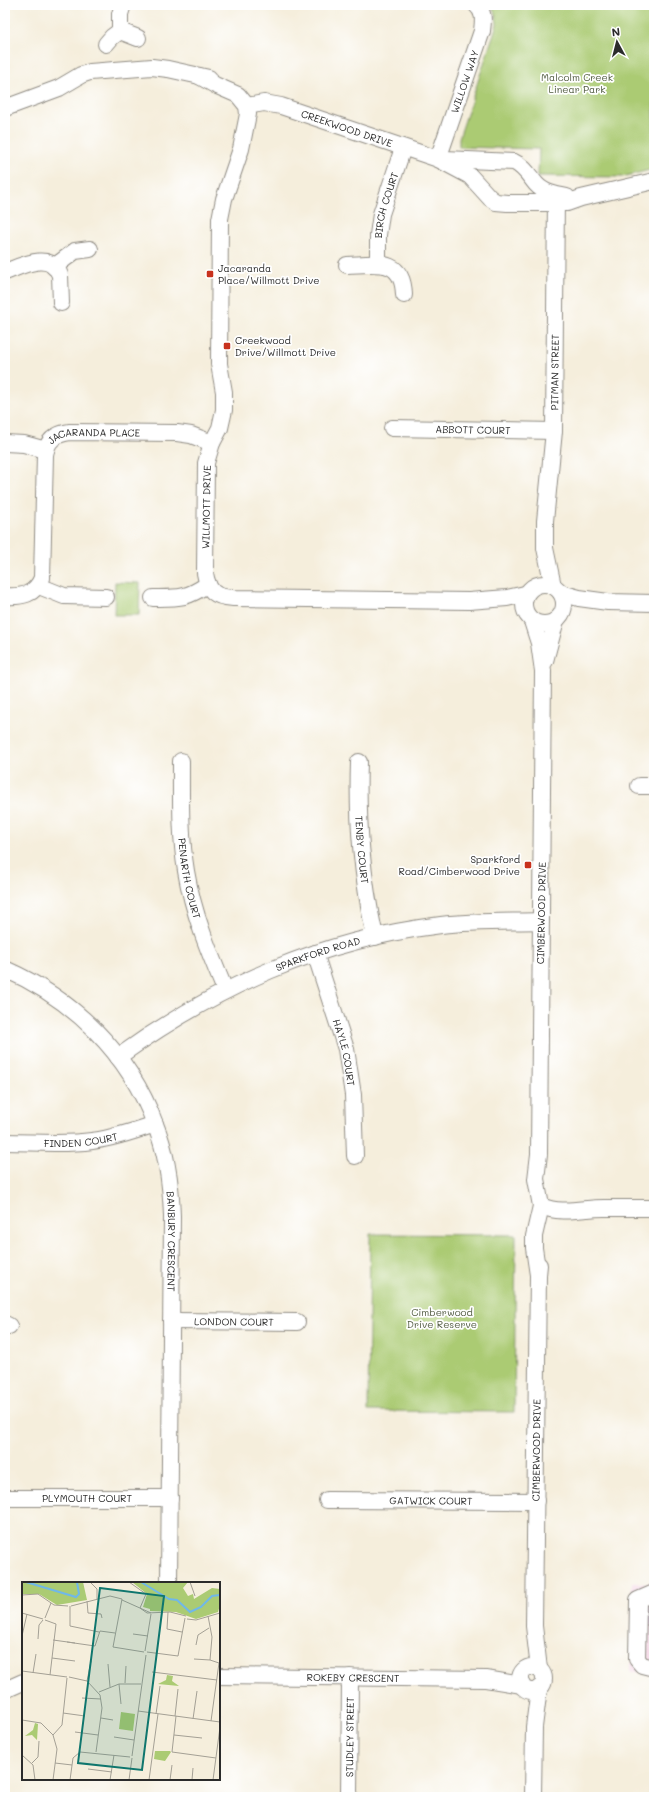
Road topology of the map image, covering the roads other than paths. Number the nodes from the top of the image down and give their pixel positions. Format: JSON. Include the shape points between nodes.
{"nodes":[{"id":1,"x":123,"y":5,"type":"edge"},
{"id":2,"x":476,"y":5,"type":"edge"},
{"id":3,"x":120,"y":32,"type":"junction"},
{"id":4,"x":138,"y":38,"type":"dead end"},
{"id":5,"x":106,"y":44,"type":"dead end"},
{"id":6,"x":251,"y":105,"type":"junction"},
{"id":7,"x":5,"y":108,"type":"edge"},
{"id":8,"x":403,"y":148,"type":"junction"},
{"id":9,"x":438,"y":159,"type":"junction"},
{"id":10,"x":654,"y":181,"type":"edge"},
{"id":11,"x":556,"y":200,"type":"junction"},
{"id":12,"x":90,"y":249,"type":"dead end"},
{"id":13,"x":378,"y":264,"type":"junction"},
{"id":14,"x":347,"y":265,"type":"dead end"},
{"id":15,"x":54,"y":267,"type":"junction"},
{"id":16,"x":5,"y":272,"type":"edge"},
{"id":17,"x":404,"y":295,"type":"dead end"},
{"id":18,"x":61,"y":303,"type":"dead end"},
{"id":19,"x":392,"y":428,"type":"dead end"},
{"id":20,"x":554,"y":431,"type":"junction"},
{"id":21,"x":5,"y":443,"type":"edge"},
{"id":22,"x":212,"y":444,"type":"junction"},
{"id":23,"x":46,"y":450,"type":"junction"},
{"id":24,"x":545,"y":548,"type":"junction"},
{"id":25,"x":208,"y":584,"type":"junction"},
{"id":26,"x":39,"y":586,"type":"junction"},
{"id":27,"x":557,"y":589,"type":"junction"},
{"id":28,"x":530,"y":590,"type":"junction"},
{"id":29,"x":5,"y":596,"type":"edge"},
{"id":30,"x":106,"y":597,"type":"dead end"},
{"id":31,"x":153,"y":598,"type":"dead end"},
{"id":32,"x":469,"y":601,"type":"junction"},
{"id":33,"x":608,"y":602,"type":"junction"},
{"id":34,"x":654,"y":603,"type":"edge"},
{"id":35,"x":528,"y":616,"type":"junction"},
{"id":36,"x":559,"y":616,"type":"junction"},
{"id":37,"x":544,"y":671,"type":"junction"},
{"id":38,"x":181,"y":761,"type":"dead end"},
{"id":39,"x":359,"y":762,"type":"dead end"},
{"id":40,"x":541,"y":921,"type":"junction"},
{"id":41,"x":375,"y":937,"type":"junction"},
{"id":42,"x":315,"y":953,"type":"junction"},
{"id":43,"x":5,"y":969,"type":"edge"},
{"id":44,"x":226,"y":990,"type":"junction"},
{"id":45,"x":118,"y":1058,"type":"junction"},
{"id":46,"x":155,"y":1124,"type":"junction"},
{"id":47,"x":5,"y":1142,"type":"edge"},
{"id":48,"x":355,"y":1156,"type":"dead end"},
{"id":49,"x":548,"y":1206,"type":"junction"},
{"id":50,"x":654,"y":1208,"type":"edge"},
{"id":51,"x":171,"y":1321,"type":"junction"},
{"id":52,"x":297,"y":1322,"type":"dead end"},
{"id":53,"x":5,"y":1498,"type":"edge"},
{"id":54,"x":170,"y":1498,"type":"junction"},
{"id":55,"x":327,"y":1500,"type":"dead end"},
{"id":56,"x":536,"y":1501,"type":"junction"},
{"id":57,"x":169,"y":1582,"type":"edge"},
{"id":58,"x":654,"y":1593,"type":"edge"},
{"id":59,"x":654,"y":1668,"type":"edge"},
{"id":60,"x":220,"y":1676,"type":"edge"},
{"id":61,"x":350,"y":1677,"type":"junction"},
{"id":62,"x":529,"y":1679,"type":"junction"},
{"id":63,"x":22,"y":1682,"type":"edge"},
{"id":64,"x":5,"y":1690,"type":"edge"},
{"id":65,"x":349,"y":1797,"type":"edge"},
{"id":66,"x":533,"y":1797,"type":"edge"}],
"edges":[{"from":1,"to":3,"type":"street"},
{"from":2,"to":9,"type":"street","name":"WILLOW WAY","via":[[484,19],[482,31]]},
{"from":3,"to":4,"type":"street"},
{"from":3,"to":5,"type":"street"},
{"from":6,"to":7,"type":"street","via":[[250,92],[243,87],[152,67],[111,71],[84,83],[59,88]]},
{"from":6,"to":8,"type":"street","name":"CREEKWOOD DRIVE","via":[[264,103],[281,106]]},
{"from":6,"to":22,"type":"street","name":"WILLMOTT DRIVE","via":[[254,120],[224,198],[220,219],[219,364],[224,410],[220,428]]},
{"from":8,"to":9,"type":"street","name":"CREEKWOOD DRIVE"},
{"from":8,"to":13,"type":"street","name":"BIRCH COURT","via":[[381,214]]},
{"from":9,"to":11,"type":"street","name":"CREEKWOOD DRIVE","via":[[514,162],[524,168],[542,189]]},
{"from":9,"to":11,"type":"street","name":"CREEKWOOD DRIVE","via":[[470,176],[496,202]]},
{"from":10,"to":11,"type":"street","name":"CREEKWOOD DRIVE","via":[[567,203]]},
{"from":11,"to":20,"type":"street","name":"PITMAN STREET"},
{"from":12,"to":15,"type":"street","via":[[75,251]]},
{"from":13,"to":14,"type":"street"},
{"from":13,"to":17,"type":"street","via":[[394,268],[399,273],[404,284]]},
{"from":15,"to":16,"type":"street","via":[[37,261]]},
{"from":15,"to":18,"type":"street","via":[[61,279]]},
{"from":19,"to":20,"type":"street","name":"ABBOTT COURT"},
{"from":20,"to":24,"type":"street","name":"PITMAN STREET","via":[[546,504]]},
{"from":21,"to":23,"type":"street","via":[[24,444]]},
{"from":22,"to":23,"type":"street","name":"JACARANDA PLACE","via":[[191,435],[177,433],[70,432],[51,439]]},
{"from":22,"to":25,"type":"street","name":"WILLMOTT DRIVE","via":[[206,463],[205,573]]},
{"from":23,"to":26,"type":"street","name":"JACARANDA PLACE","via":[[44,570]]},
{"from":24,"to":27,"type":"street","name":"PITMAN STREET"},
{"from":24,"to":28,"type":"street","name":"PITMAN STREET"},
{"from":25,"to":31,"type":"street","via":[[184,597]]},
{"from":25,"to":32,"type":"street","via":[[217,596],[233,598]]},
{"from":26,"to":29,"type":"street","via":[[27,595]]},
{"from":26,"to":30,"type":"street","via":[[64,596]]},
{"from":27,"to":28,"type":"street","via":[[541,584]]},
{"from":27,"to":33,"type":"street","via":[[579,598]]},
{"from":27,"to":36,"type":"street","via":[[564,599]]},
{"from":28,"to":32,"type":"street","via":[[506,598]]},
{"from":28,"to":35,"type":"street","via":[[523,605]]},
{"from":32,"to":35,"type":"street","via":[[508,606]]},
{"from":33,"to":34,"type":"street"},
{"from":33,"to":36,"type":"street"},
{"from":35,"to":36,"type":"street","via":[[544,625]]},
{"from":35,"to":37,"type":"street","name":"CIMBERWOOD DRIVE","via":[[539,642]]},
{"from":36,"to":37,"type":"street","name":"CIMBERWOOD DRIVE","via":[[548,644]]},
{"from":37,"to":40,"type":"street","name":"CIMBERWOOD DRIVE"},
{"from":38,"to":44,"type":"street","name":"PENARTH COURT","via":[[182,836],[186,871],[206,945]]},
{"from":39,"to":41,"type":"street","name":"TENBY COURT","via":[[360,851]]},
{"from":40,"to":41,"type":"street","name":"SPARKFORD ROAD","via":[[442,925]]},
{"from":40,"to":49,"type":"street","name":"CIMBERWOOD DRIVE","via":[[539,1154],[536,1179]]},
{"from":41,"to":42,"type":"street","name":"SPARKFORD ROAD"},
{"from":42,"to":44,"type":"street","name":"SPARKFORD ROAD"},
{"from":42,"to":48,"type":"street","name":"HAYLE COURT","via":[[346,1050],[353,1095]]},
{"from":43,"to":45,"type":"street","name":"BANBURY CRESCENT","via":[[46,990],[70,1007],[88,1023]]},
{"from":44,"to":45,"type":"street","name":"SPARKFORD ROAD","via":[[155,1031]]},
{"from":45,"to":46,"type":"street","name":"BANBURY CRESCENT","via":[[141,1092]]},
{"from":46,"to":47,"type":"street","name":"FINDEN COURT","via":[[124,1134],[77,1142]]},
{"from":46,"to":51,"type":"street","name":"BANBURY CRESCENT","via":[[171,1189]]},
{"from":49,"to":50,"type":"street","via":[[567,1212],[603,1208]]},
{"from":49,"to":56,"type":"street","name":"CIMBERWOOD DRIVE","via":[[534,1236],[538,1275]]},
{"from":51,"to":52,"type":"street","name":"LONDON COURT"},
{"from":51,"to":54,"type":"street","name":"BANBURY CRESCENT"},
{"from":53,"to":54,"type":"street","name":"PLYMOUTH COURT"},
{"from":54,"to":57,"type":"street","name":"BANBURY CRESCENT"},
{"from":55,"to":56,"type":"street","name":"GATWICK COURT"},
{"from":56,"to":62,"type":"street","name":"CIMBERWOOD DRIVE","via":[[534,1626]]},
{"from":58,"to":59,"type":"street","via":[[638,1600],[637,1659],[642,1665]]},
{"from":60,"to":61,"type":"street","name":"ROKEBY CRESCENT"},
{"from":61,"to":62,"type":"street","name":"ROKEBY CRESCENT"},
{"from":61,"to":65,"type":"street","name":"STUDLEY STREET"},
{"from":62,"to":66,"type":"street","name":"CIMBERWOOD DRIVE","via":[[534,1727]]},
{"from":63,"to":64,"type":"street"}]}
